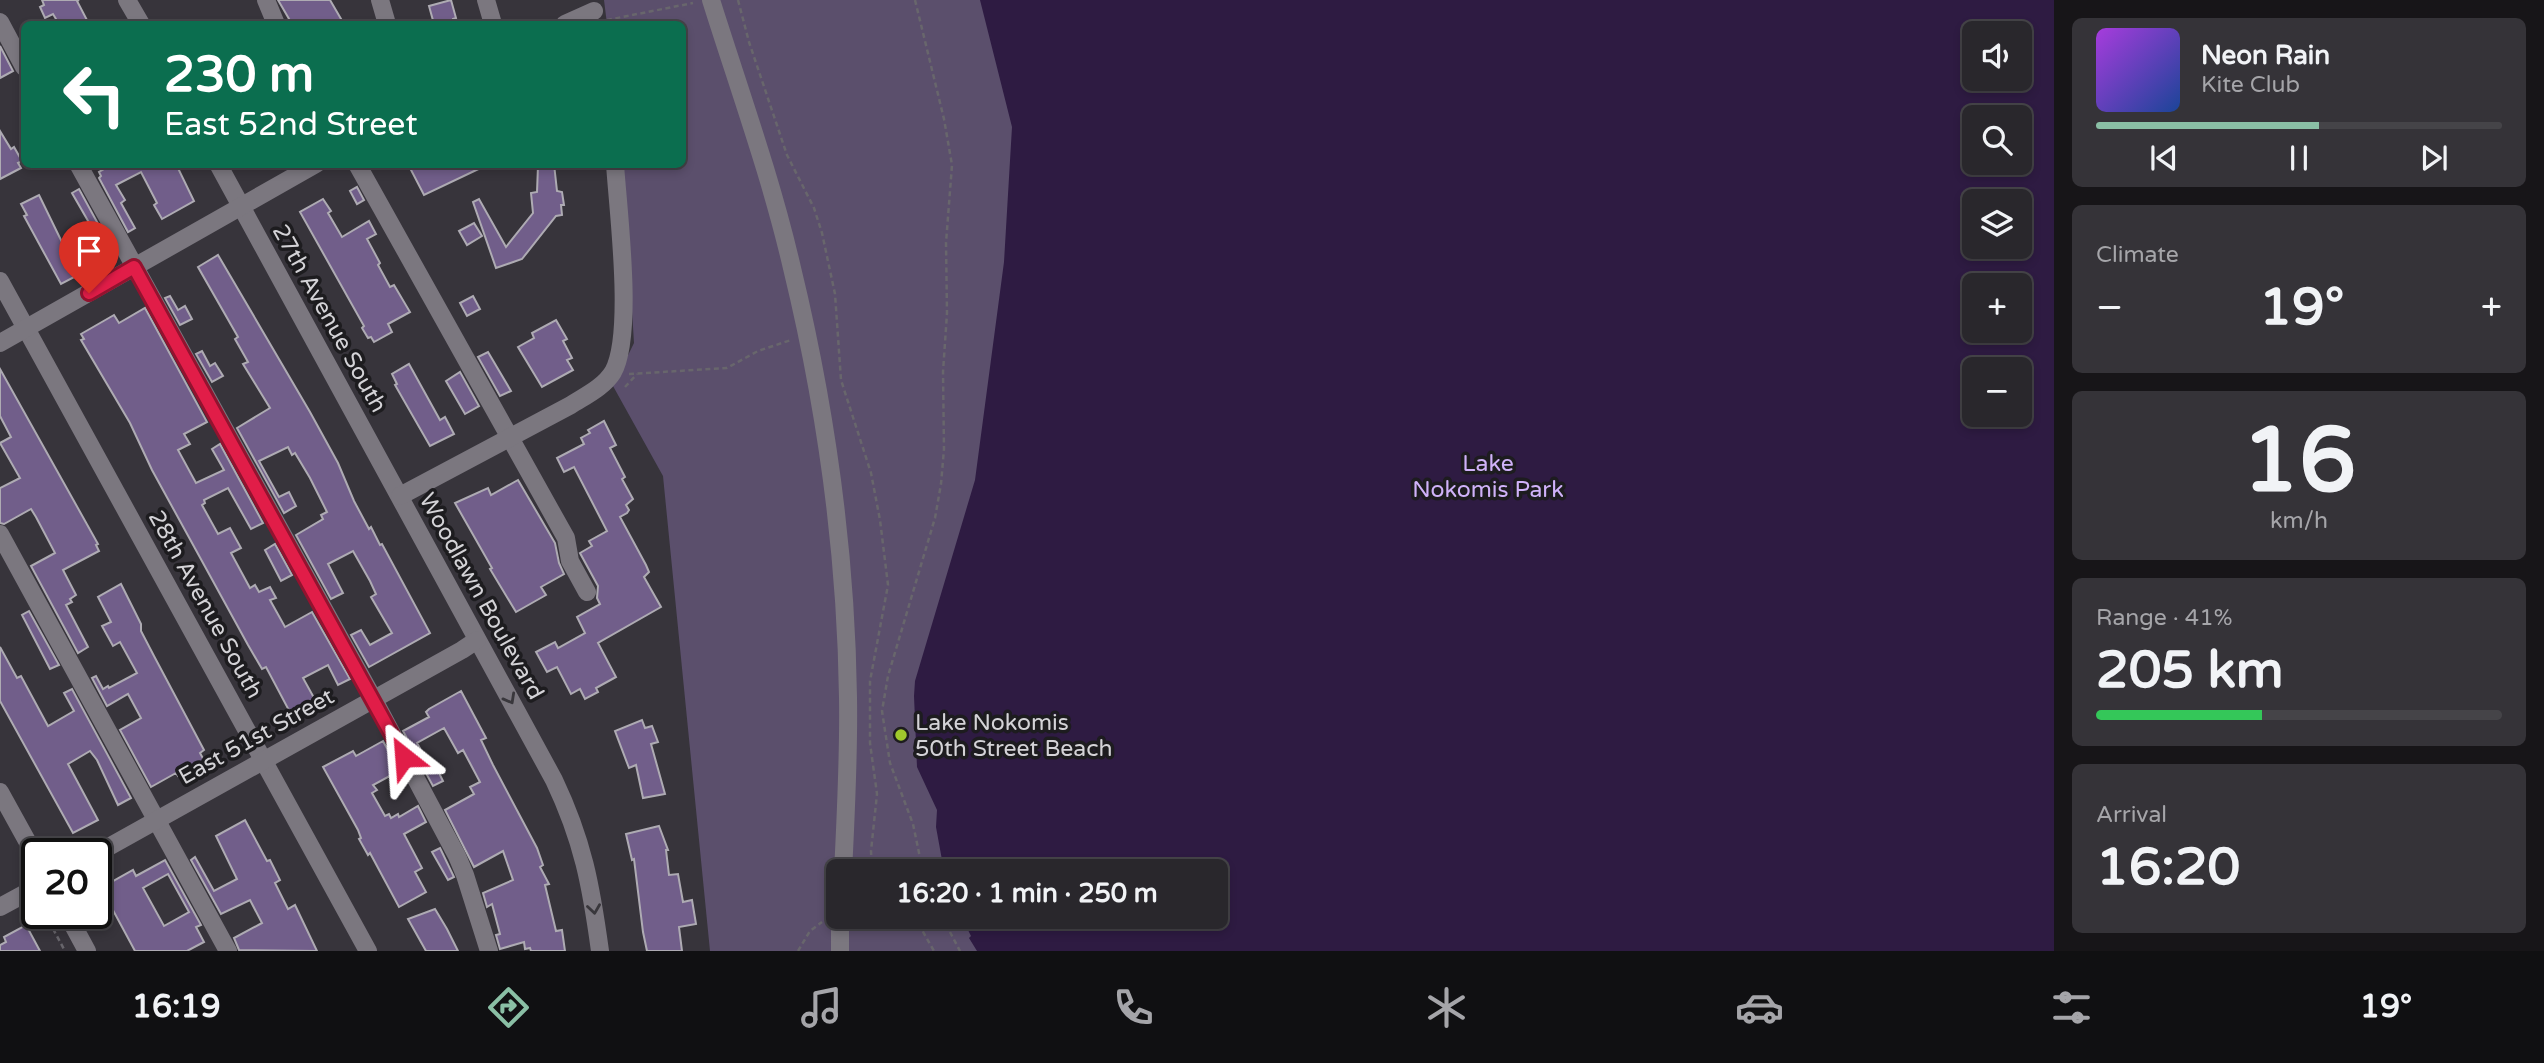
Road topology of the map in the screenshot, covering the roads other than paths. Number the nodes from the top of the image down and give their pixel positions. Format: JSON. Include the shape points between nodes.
{"nodes":[{"id":1,"x":127,"y":0,"type":"edge"},
{"id":2,"x":266,"y":0,"type":"edge"},
{"id":3,"x":380,"y":0,"type":"edge"},
{"id":4,"x":486,"y":0,"type":"edge"},
{"id":5,"x":706,"y":1,"type":"edge"},
{"id":6,"x":598,"y":14,"type":"edge"},
{"id":7,"x":139,"y":21,"type":"edge"},
{"id":8,"x":275,"y":21,"type":"edge"},
{"id":9,"x":386,"y":21,"type":"edge"},
{"id":10,"x":492,"y":21,"type":"edge"},
{"id":11,"x":575,"y":21,"type":"edge"},
{"id":12,"x":0,"y":22,"type":"edge"},
{"id":13,"x":21,"y":61,"type":"edge"},
{"id":14,"x":80,"y":168,"type":"edge"},
{"id":15,"x":220,"y":168,"type":"edge"},
{"id":16,"x":309,"y":168,"type":"edge"},
{"id":17,"x":359,"y":168,"type":"edge"},
{"id":18,"x":615,"y":168,"type":"edge"},
{"id":19,"x":241,"y":208,"type":"junction"},
{"id":20,"x":134,"y":267,"type":"junction"},
{"id":21,"x":0,"y":281,"type":"edge"},
{"id":22,"x":26,"y":329,"type":"junction"},
{"id":23,"x":0,"y":343,"type":"edge"},
{"id":24,"x":509,"y":437,"type":"junction"},
{"id":25,"x":400,"y":496,"type":"junction"},
{"id":26,"x":0,"y":534,"type":"edge"},
{"id":27,"x":587,"y":592,"type":"dead end"},
{"id":28,"x":477,"y":640,"type":"junction"},
{"id":29,"x":373,"y":698,"type":"junction"},
{"id":30,"x":264,"y":761,"type":"junction"},
{"id":31,"x":0,"y":792,"type":"edge"},
{"id":32,"x":155,"y":820,"type":"junction"},
{"id":33,"x":25,"y":838,"type":"edge"},
{"id":34,"x":112,"y":845,"type":"edge"},
{"id":35,"x":844,"y":859,"type":"edge"},
{"id":36,"x":21,"y":896,"type":"edge"},
{"id":37,"x":0,"y":907,"type":"edge"},
{"id":38,"x":75,"y":929,"type":"edge"},
{"id":39,"x":837,"y":931,"type":"edge"},
{"id":40,"x":87,"y":951,"type":"edge"},
{"id":41,"x":228,"y":951,"type":"edge"},
{"id":42,"x":368,"y":951,"type":"edge"},
{"id":43,"x":489,"y":951,"type":"edge"},
{"id":44,"x":600,"y":951,"type":"edge"},
{"id":45,"x":831,"y":951,"type":"edge"}],
"edges":[{"from":1,"to":7,"type":"street"},
{"from":2,"to":8,"type":"street"},
{"from":3,"to":9,"type":"street"},
{"from":4,"to":10,"type":"street"},
{"from":5,"to":35,"type":"street","via":[[774,200],[807,336],[831,479],[845,609],[848,743]]},
{"from":6,"to":11,"type":"street"},
{"from":12,"to":13,"type":"street"},
{"from":14,"to":20,"type":"street"},
{"from":15,"to":19,"type":"street","name":"27th Avenue South"},
{"from":16,"to":19,"type":"street"},
{"from":17,"to":24,"type":"street"},
{"from":18,"to":24,"type":"street","name":"Woodlawn Boulevard","via":[[623,319],[618,358],[609,376],[590,393]]},
{"from":19,"to":20,"type":"street"},
{"from":19,"to":25,"type":"street","name":"27th Avenue South"},
{"from":20,"to":22,"type":"street"},
{"from":20,"to":29,"type":"street"},
{"from":21,"to":22,"type":"street","name":"28th Avenue South"},
{"from":22,"to":23,"type":"street"},
{"from":22,"to":30,"type":"street","name":"28th Avenue South"},
{"from":24,"to":25,"type":"street","name":"Woodlawn Boulevard"},
{"from":24,"to":27,"type":"street","via":[[566,538],[570,561]]},
{"from":25,"to":28,"type":"street","name":"Woodlawn Boulevard"},
{"from":26,"to":32,"type":"street"},
{"from":28,"to":29,"type":"street","name":"East 51st Street"},
{"from":28,"to":44,"type":"street","name":"Woodlawn Boulevard","one_way":true,"via":[[572,820],[587,866]]},
{"from":29,"to":30,"type":"street","name":"East 51st Street"},
{"from":29,"to":43,"type":"street","via":[[457,856]]},
{"from":30,"to":32,"type":"street","name":"East 51st Street"},
{"from":30,"to":42,"type":"street","name":"28th Avenue South"},
{"from":31,"to":33,"type":"street"},
{"from":32,"to":34,"type":"street","name":"East 51st Street"},
{"from":32,"to":41,"type":"street"},
{"from":36,"to":37,"type":"street"},
{"from":38,"to":40,"type":"street"},
{"from":39,"to":45,"type":"street"}]}
